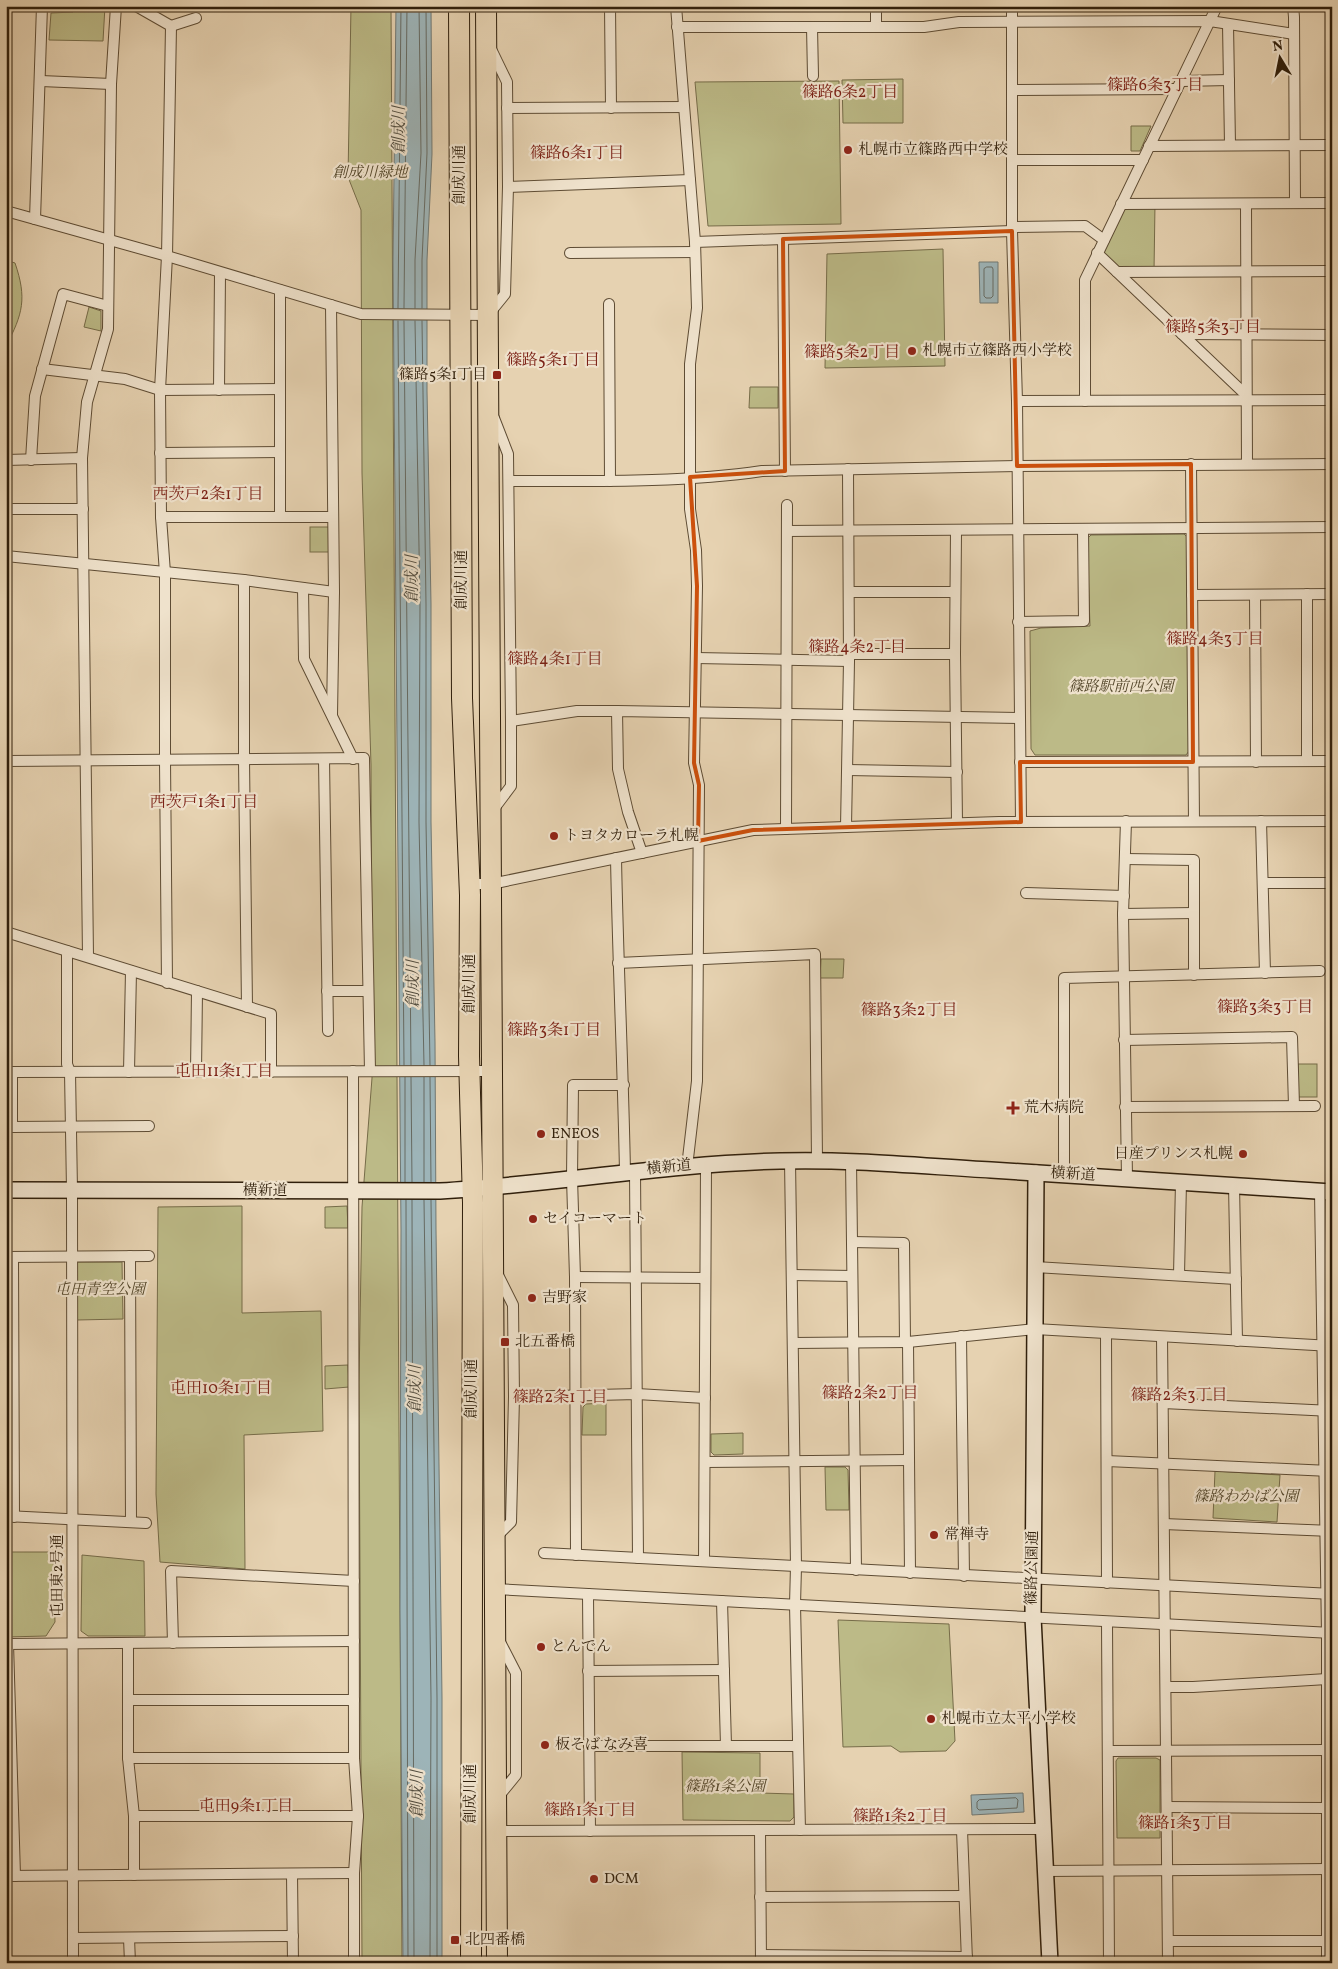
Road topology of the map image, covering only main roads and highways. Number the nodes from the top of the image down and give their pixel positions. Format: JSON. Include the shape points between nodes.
{"nodes":[{"id":1,"x":459,"y":6,"type":"edge"},
{"id":2,"x":486,"y":6,"type":"edge"},
{"id":3,"x":462,"y":698,"type":"junction"},
{"id":4,"x":490,"y":698,"type":"junction"},
{"id":5,"x":471,"y":1963,"type":"edge"},
{"id":6,"x":497,"y":1963,"type":"edge"}],
"edges":[{"from":1,"to":3,"type":"highway","name":"創成川通","via":[[452,315]]},
{"from":2,"to":4,"type":"highway","name":"創成川通"},
{"from":3,"to":4,"type":"highway"},
{"from":3,"to":5,"type":"highway","name":"創成川通","via":[[470,884]]},
{"from":4,"to":6,"type":"highway","name":"創成川通"}]}
